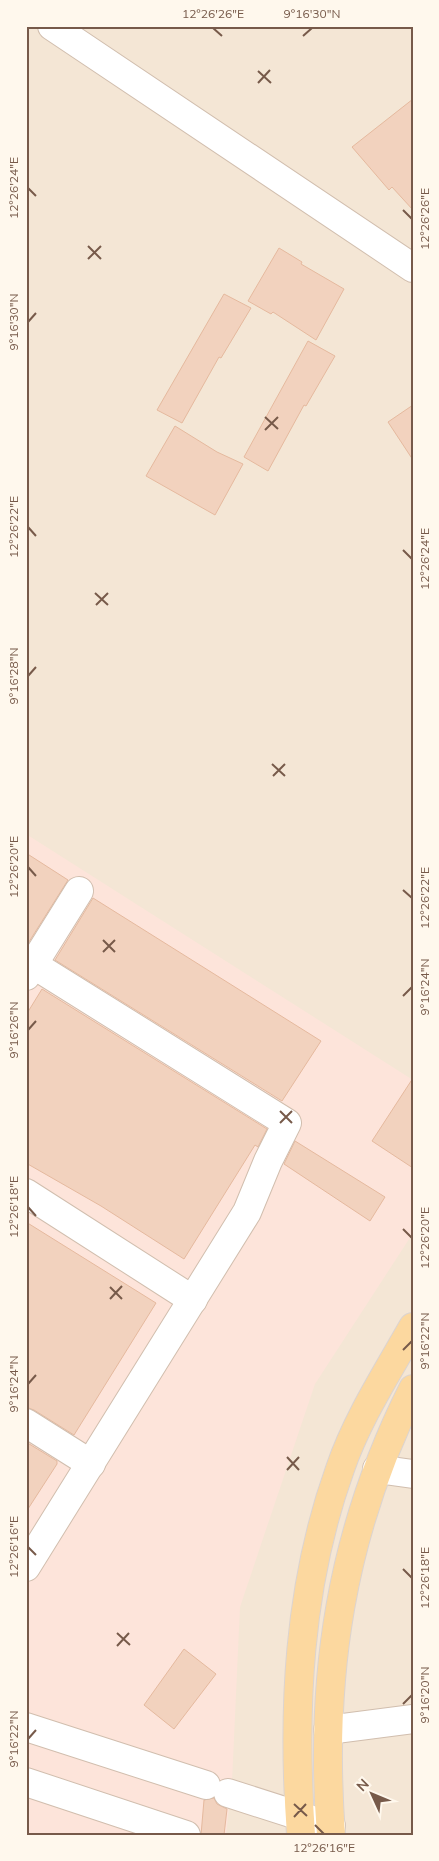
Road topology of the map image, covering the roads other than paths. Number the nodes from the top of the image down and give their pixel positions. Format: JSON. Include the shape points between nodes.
{"nodes":[{"id":1,"x":52,"y":26,"type":"edge"},
{"id":2,"x":413,"y":268,"type":"edge"},
{"id":3,"x":79,"y":891,"type":"dead end"},
{"id":4,"x":29,"y":966,"type":"edge"},
{"id":5,"x":26,"y":1194,"type":"edge"},
{"id":6,"x":193,"y":1300,"type":"junction"},
{"id":7,"x":413,"y":1327,"type":"edge"},
{"id":8,"x":413,"y":1390,"type":"edge"},
{"id":9,"x":26,"y":1423,"type":"edge"},
{"id":10,"x":91,"y":1464,"type":"junction"},
{"id":11,"x":377,"y":1469,"type":"junction"},
{"id":12,"x":413,"y":1474,"type":"edge"},
{"id":13,"x":26,"y":1567,"type":"edge"},
{"id":14,"x":413,"y":1719,"type":"edge"},
{"id":15,"x":26,"y":1727,"type":"edge"},
{"id":16,"x":328,"y":1730,"type":"junction"},
{"id":17,"x":26,"y":1782,"type":"edge"},
{"id":18,"x":300,"y":1826,"type":"edge"},
{"id":19,"x":331,"y":1830,"type":"edge"},
{"id":20,"x":186,"y":1835,"type":"edge"}],
"edges":[{"from":1,"to":2,"type":"street"},
{"from":3,"to":4,"type":"street"},
{"from":4,"to":6,"type":"street","via":[[288,1123],[268,1161],[248,1212]]},
{"from":5,"to":6,"type":"street"},
{"from":6,"to":10,"type":"street"},
{"from":7,"to":18,"type":"main road","via":[[374,1396],[340,1468],[319,1542],[305,1614],[298,1686],[296,1760]]},
{"from":8,"to":11,"type":"main road","via":[[388,1438]]},
{"from":9,"to":10,"type":"street"},
{"from":10,"to":13,"type":"street"},
{"from":11,"to":12,"type":"street"},
{"from":11,"to":16,"type":"main road","via":[[355,1534],[337,1618],[328,1698]]},
{"from":14,"to":16,"type":"street"},
{"from":15,"to":18,"type":"street","via":[[217,1789]]},
{"from":16,"to":19,"type":"main road"},
{"from":17,"to":20,"type":"street"},
{"from":18,"to":19,"type":"street"}]}
